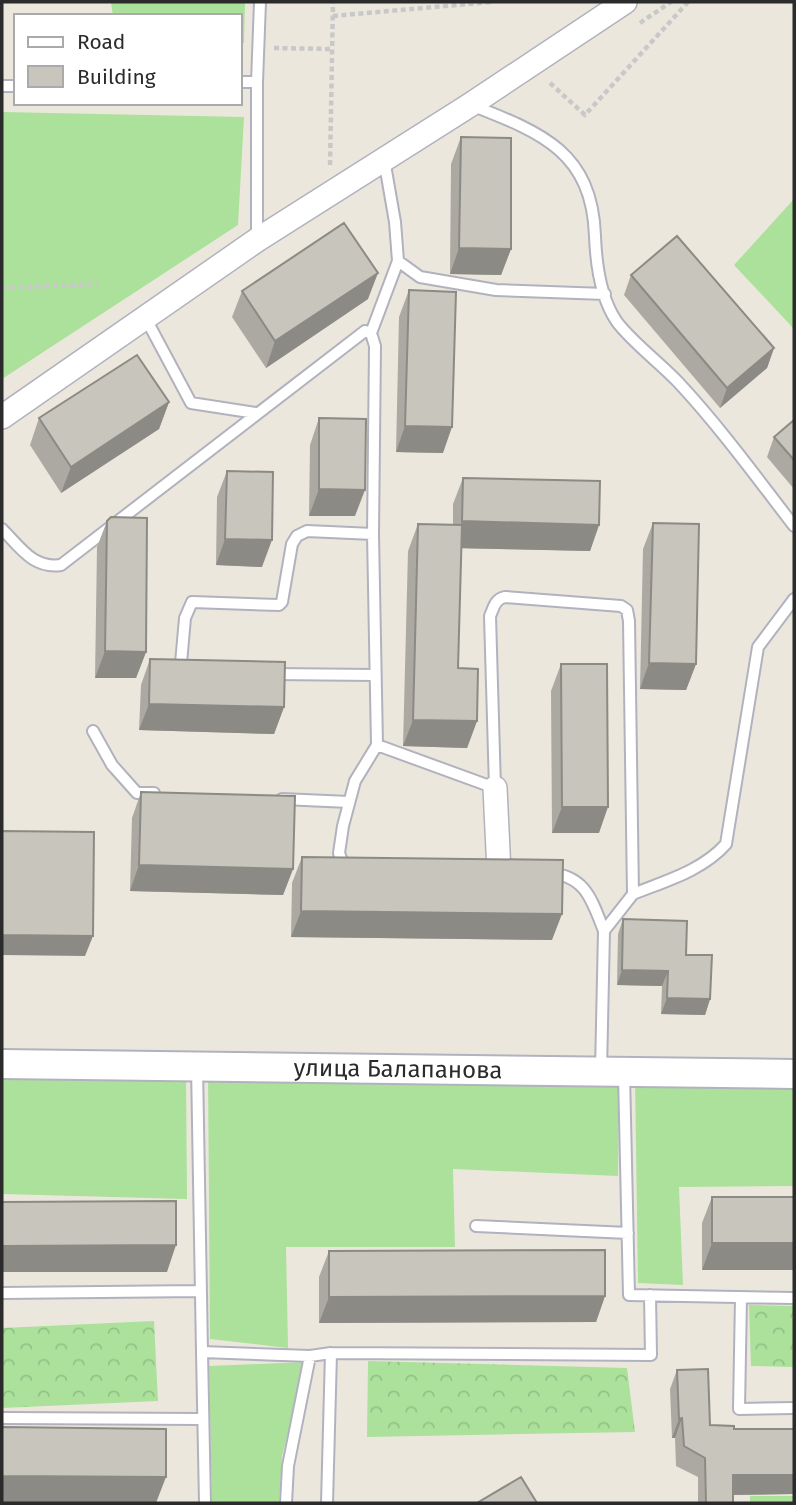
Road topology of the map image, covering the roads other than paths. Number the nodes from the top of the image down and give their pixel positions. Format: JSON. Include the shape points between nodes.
{"nodes":[{"id":1,"x":260,"y":2,"type":"edge"},
{"id":2,"x":625,"y":2,"type":"edge"},
{"id":3,"x":242,"y":82,"type":"edge"},
{"id":4,"x":257,"y":82,"type":"junction"},
{"id":5,"x":470,"y":105,"type":"junction"},
{"id":6,"x":383,"y":159,"type":"junction"},
{"id":7,"x":257,"y":240,"type":"junction"},
{"id":8,"x":398,"y":261,"type":"junction"},
{"id":9,"x":605,"y":294,"type":"junction"},
{"id":10,"x":145,"y":317,"type":"junction"},
{"id":11,"x":371,"y":332,"type":"junction"},
{"id":12,"x":256,"y":413,"type":"junction"},
{"id":13,"x":2,"y":417,"type":"edge"},
{"id":14,"x":794,"y":526,"type":"edge"},
{"id":15,"x":2,"y":529,"type":"edge"},
{"id":16,"x":373,"y":534,"type":"junction"},
{"id":17,"x":794,"y":599,"type":"edge"},
{"id":18,"x":205,"y":674,"type":"edge"},
{"id":19,"x":257,"y":674,"type":"edge"},
{"id":20,"x":375,"y":674,"type":"junction"},
{"id":21,"x":93,"y":731,"type":"dead end"},
{"id":22,"x":377,"y":745,"type":"junction"},
{"id":23,"x":495,"y":788,"type":"junction"},
{"id":24,"x":164,"y":794,"type":"edge"},
{"id":25,"x":270,"y":799,"type":"edge"},
{"id":26,"x":349,"y":802,"type":"junction"},
{"id":27,"x":499,"y":872,"type":"edge"},
{"id":28,"x":355,"y":873,"type":"edge"},
{"id":29,"x":538,"y":873,"type":"edge"},
{"id":30,"x":633,"y":894,"type":"junction"},
{"id":31,"x":604,"y":931,"type":"junction"},
{"id":32,"x":2,"y":1064,"type":"edge"},
{"id":33,"x":197,"y":1066,"type":"junction"},
{"id":34,"x":612,"y":1071,"type":"junction"},
{"id":35,"x":794,"y":1074,"type":"edge"},
{"id":36,"x":476,"y":1226,"type":"dead end"},
{"id":37,"x":628,"y":1233,"type":"junction"},
{"id":38,"x":201,"y":1291,"type":"junction"},
{"id":39,"x":2,"y":1293,"type":"edge"},
{"id":40,"x":650,"y":1295,"type":"junction"},
{"id":41,"x":741,"y":1297,"type":"junction"},
{"id":42,"x":794,"y":1298,"type":"edge"},
{"id":43,"x":202,"y":1352,"type":"junction"},
{"id":44,"x":331,"y":1353,"type":"junction"},
{"id":45,"x":310,"y":1356,"type":"junction"},
{"id":46,"x":794,"y":1408,"type":"edge"},
{"id":47,"x":2,"y":1418,"type":"edge"},
{"id":48,"x":203,"y":1419,"type":"junction"},
{"id":49,"x":205,"y":1503,"type":"edge"},
{"id":50,"x":286,"y":1503,"type":"edge"},
{"id":51,"x":327,"y":1503,"type":"edge"}],
"edges":[{"from":1,"to":4,"type":"lane"},
{"from":2,"to":5,"type":"street"},
{"from":3,"to":4,"type":"lane"},
{"from":4,"to":7,"type":"lane"},
{"from":5,"to":6,"type":"street"},
{"from":5,"to":9,"type":"lane","via":[[510,120],[559,147],[579,171],[594,213],[596,256]]},
{"from":6,"to":7,"type":"street"},
{"from":6,"to":8,"type":"lane"},
{"from":7,"to":10,"type":"street"},
{"from":8,"to":9,"type":"lane","via":[[420,277],[496,290]]},
{"from":8,"to":11,"type":"lane"},
{"from":9,"to":14,"type":"lane","via":[[617,322],[678,382]]},
{"from":10,"to":12,"type":"lane","via":[[191,403]]},
{"from":10,"to":13,"type":"street"},
{"from":11,"to":12,"type":"lane","via":[[365,331]]},
{"from":11,"to":16,"type":"lane"},
{"from":12,"to":15,"type":"lane","via":[[61,565],[47,567],[31,558]]},
{"from":16,"to":18,"type":"lane","via":[[307,531],[297,536],[279,605],[192,602],[185,618],[181,663],[191,673]]},
{"from":16,"to":20,"type":"lane"},
{"from":17,"to":30,"type":"lane","via":[[758,647],[726,844],[696,868]]},
{"from":19,"to":20,"type":"lane"},
{"from":20,"to":22,"type":"lane"},
{"from":21,"to":24,"type":"lane","via":[[112,765],[137,793]]},
{"from":22,"to":23,"type":"lane"},
{"from":22,"to":26,"type":"lane","via":[[355,781]]},
{"from":23,"to":27,"type":"street"},
{"from":23,"to":30,"type":"lane","via":[[490,616],[499,598],[627,610]]},
{"from":25,"to":26,"type":"lane"},
{"from":26,"to":28,"type":"lane","via":[[340,853],[343,864]]},
{"from":29,"to":31,"type":"lane","via":[[562,874],[587,889]]},
{"from":30,"to":31,"type":"lane"},
{"from":31,"to":34,"type":"lane"},
{"from":32,"to":33,"type":"street","name":"улица Балапанова"},
{"from":33,"to":34,"type":"street","name":"улица Балапанова"},
{"from":33,"to":38,"type":"lane"},
{"from":34,"to":35,"type":"street","name":"улица Балапанова"},
{"from":34,"to":37,"type":"lane"},
{"from":36,"to":37,"type":"lane"},
{"from":37,"to":40,"type":"lane","via":[[629,1295]]},
{"from":38,"to":39,"type":"lane"},
{"from":38,"to":43,"type":"lane"},
{"from":40,"to":41,"type":"lane"},
{"from":40,"to":44,"type":"lane","via":[[651,1355]]},
{"from":41,"to":42,"type":"lane"},
{"from":41,"to":46,"type":"lane","via":[[739,1409]]},
{"from":43,"to":45,"type":"lane"},
{"from":43,"to":48,"type":"lane"},
{"from":44,"to":45,"type":"lane"},
{"from":44,"to":51,"type":"lane"},
{"from":45,"to":50,"type":"lane","via":[[288,1466]]},
{"from":47,"to":48,"type":"lane"},
{"from":48,"to":49,"type":"lane"}]}
